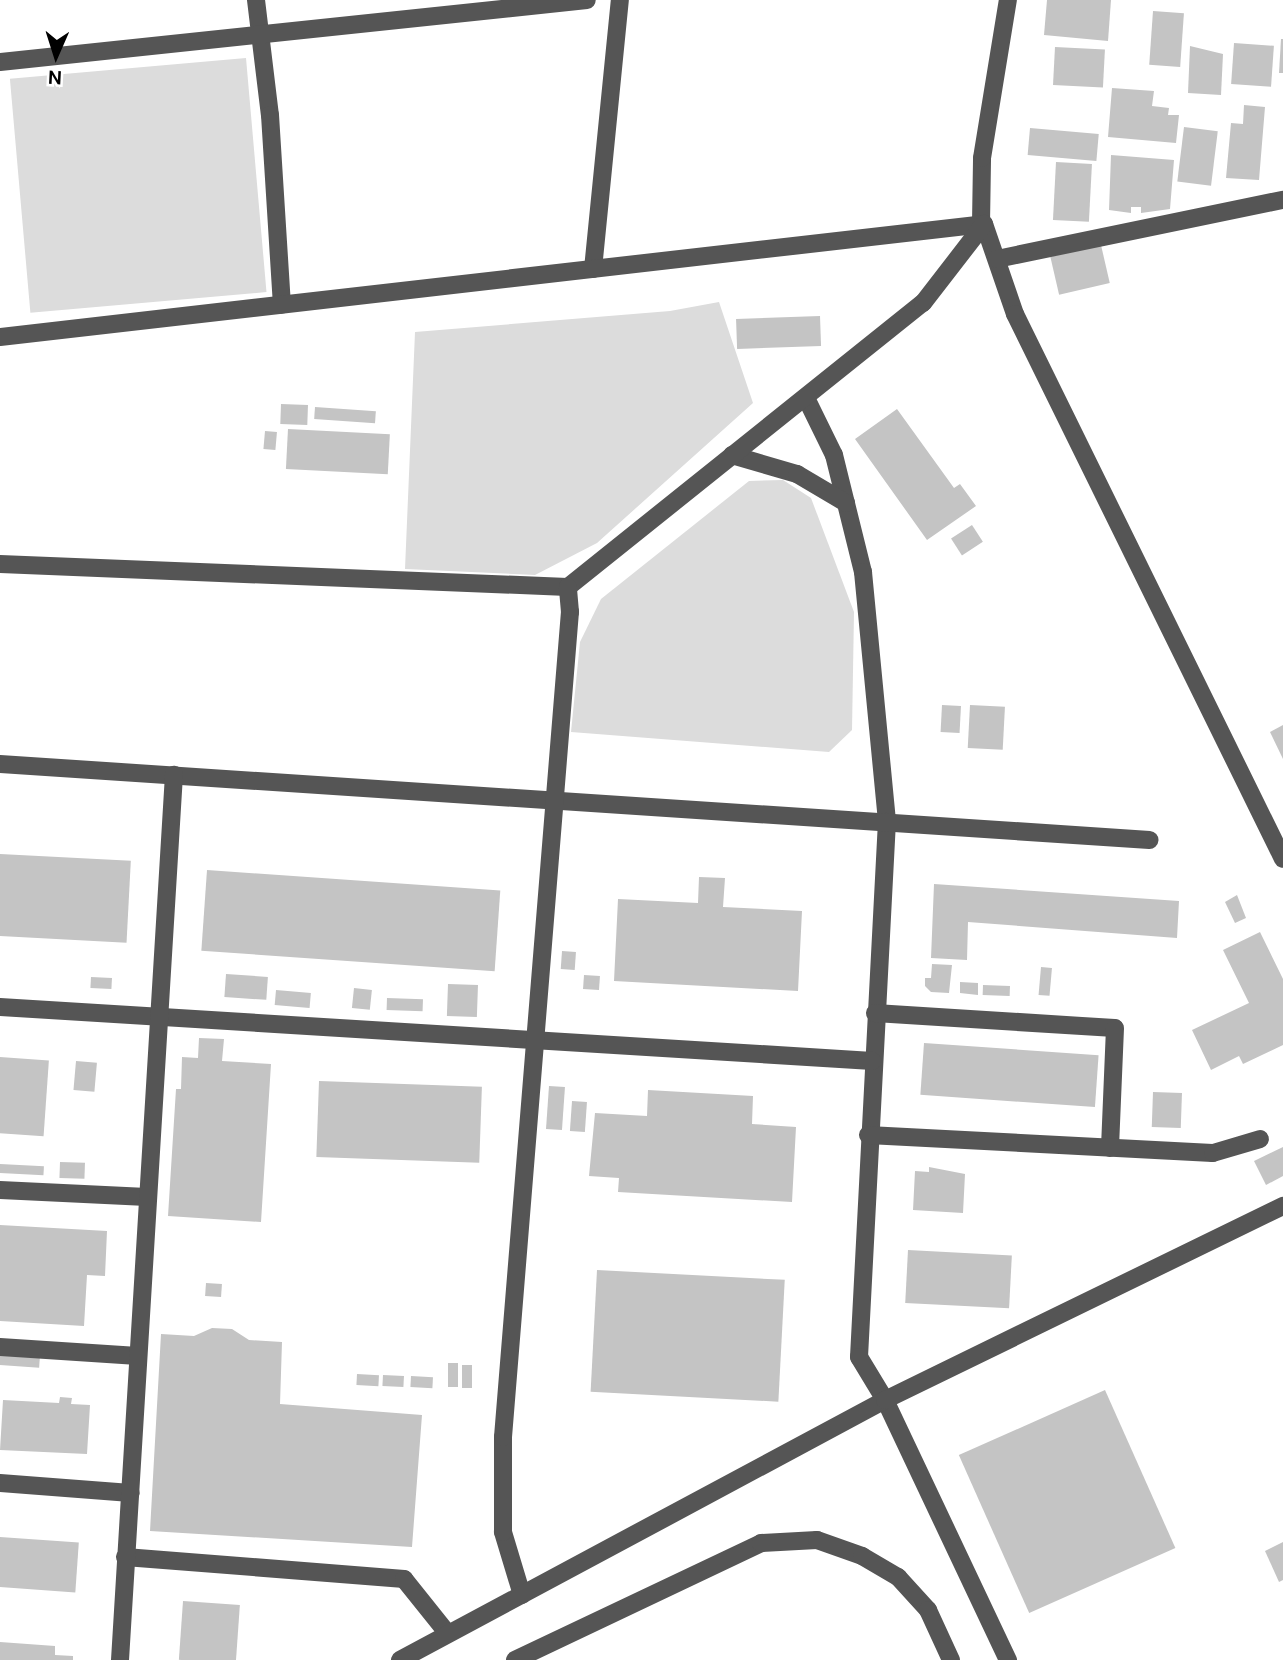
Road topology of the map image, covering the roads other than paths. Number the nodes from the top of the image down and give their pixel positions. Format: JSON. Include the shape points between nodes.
{"nodes":[{"id":1,"x":256,"y":0,"type":"edge"},
{"id":2,"x":587,"y":0,"type":"edge"},
{"id":3,"x":620,"y":0,"type":"edge"},
{"id":4,"x":1008,"y":0,"type":"edge"},
{"id":5,"x":525,"y":4,"type":"edge"},
{"id":6,"x":259,"y":36,"type":"junction"},
{"id":7,"x":0,"y":62,"type":"edge"},
{"id":8,"x":1283,"y":200,"type":"edge"},
{"id":9,"x":982,"y":224,"type":"junction"},
{"id":10,"x":997,"y":259,"type":"junction"},
{"id":11,"x":593,"y":269,"type":"junction"},
{"id":12,"x":282,"y":304,"type":"junction"},
{"id":13,"x":0,"y":337,"type":"edge"},
{"id":14,"x":807,"y":400,"type":"junction"},
{"id":15,"x":732,"y":455,"type":"junction"},
{"id":16,"x":846,"y":503,"type":"junction"},
{"id":17,"x":0,"y":564,"type":"edge"},
{"id":18,"x":568,"y":587,"type":"junction"},
{"id":19,"x":0,"y":764,"type":"edge"},
{"id":20,"x":174,"y":775,"type":"junction"},
{"id":21,"x":555,"y":803,"type":"junction"},
{"id":22,"x":887,"y":821,"type":"junction"},
{"id":23,"x":1149,"y":840,"type":"dead end"},
{"id":24,"x":1283,"y":859,"type":"edge"},
{"id":25,"x":0,"y":1007,"type":"edge"},
{"id":26,"x":875,"y":1013,"type":"junction"},
{"id":27,"x":158,"y":1018,"type":"junction"},
{"id":28,"x":534,"y":1043,"type":"junction"},
{"id":29,"x":872,"y":1061,"type":"junction"},
{"id":30,"x":868,"y":1135,"type":"junction"},
{"id":31,"x":1260,"y":1139,"type":"dead end"},
{"id":32,"x":1110,"y":1148,"type":"junction"},
{"id":33,"x":0,"y":1190,"type":"edge"},
{"id":34,"x":147,"y":1197,"type":"junction"},
{"id":35,"x":1283,"y":1206,"type":"edge"},
{"id":36,"x":0,"y":1347,"type":"edge"},
{"id":37,"x":138,"y":1356,"type":"junction"},
{"id":38,"x":885,"y":1400,"type":"junction"},
{"id":39,"x":0,"y":1483,"type":"edge"},
{"id":40,"x":131,"y":1493,"type":"junction"},
{"id":41,"x":125,"y":1557,"type":"junction"},
{"id":42,"x":522,"y":1595,"type":"junction"},
{"id":43,"x":448,"y":1634,"type":"junction"},
{"id":44,"x":120,"y":1660,"type":"edge"},
{"id":45,"x":400,"y":1660,"type":"edge"},
{"id":46,"x":515,"y":1660,"type":"edge"},
{"id":47,"x":951,"y":1660,"type":"edge"},
{"id":48,"x":1008,"y":1660,"type":"edge"}],
"edges":[{"from":1,"to":6,"type":"street"},
{"from":2,"to":5,"type":"street"},
{"from":3,"to":11,"type":"street"},
{"from":4,"to":9,"type":"street","via":[[982,158]]},
{"from":5,"to":6,"type":"street"},
{"from":6,"to":7,"type":"street"},
{"from":6,"to":12,"type":"street","via":[[270,115]]},
{"from":8,"to":10,"type":"street"},
{"from":9,"to":10,"type":"street"},
{"from":9,"to":11,"type":"street"},
{"from":9,"to":14,"type":"street","via":[[923,303]]},
{"from":10,"to":24,"type":"street","via":[[1015,314]]},
{"from":11,"to":12,"type":"street"},
{"from":12,"to":13,"type":"street"},
{"from":14,"to":15,"type":"street"},
{"from":14,"to":16,"type":"street","via":[[834,455]]},
{"from":15,"to":16,"type":"street","via":[[797,474]]},
{"from":15,"to":18,"type":"street"},
{"from":16,"to":22,"type":"street","via":[[863,572]]},
{"from":17,"to":18,"type":"street"},
{"from":18,"to":21,"type":"street"},
{"from":19,"to":20,"type":"street"},
{"from":20,"to":21,"type":"street"},
{"from":20,"to":27,"type":"street"},
{"from":21,"to":22,"type":"street"},
{"from":21,"to":28,"type":"street"},
{"from":22,"to":23,"type":"street"},
{"from":22,"to":26,"type":"street"},
{"from":25,"to":27,"type":"street"},
{"from":26,"to":29,"type":"street"},
{"from":26,"to":32,"type":"street","via":[[1115,1028]]},
{"from":27,"to":28,"type":"street"},
{"from":27,"to":34,"type":"street"},
{"from":28,"to":29,"type":"street"},
{"from":28,"to":42,"type":"street","via":[[503,1437],[503,1532]]},
{"from":29,"to":30,"type":"street"},
{"from":30,"to":32,"type":"street"},
{"from":30,"to":38,"type":"street","via":[[859,1357]]},
{"from":31,"to":32,"type":"street","via":[[1213,1153]]},
{"from":33,"to":34,"type":"street"},
{"from":34,"to":37,"type":"street"},
{"from":35,"to":38,"type":"street"},
{"from":36,"to":37,"type":"street"},
{"from":37,"to":40,"type":"street"},
{"from":38,"to":42,"type":"street"},
{"from":38,"to":48,"type":"street"},
{"from":39,"to":40,"type":"street"},
{"from":40,"to":41,"type":"street"},
{"from":41,"to":43,"type":"street","via":[[404,1578]]},
{"from":41,"to":44,"type":"street"},
{"from":42,"to":43,"type":"street"},
{"from":43,"to":45,"type":"street"},
{"from":46,"to":47,"type":"street","via":[[761,1543],[817,1540],[862,1556],[898,1577],[928,1610]]}]}
